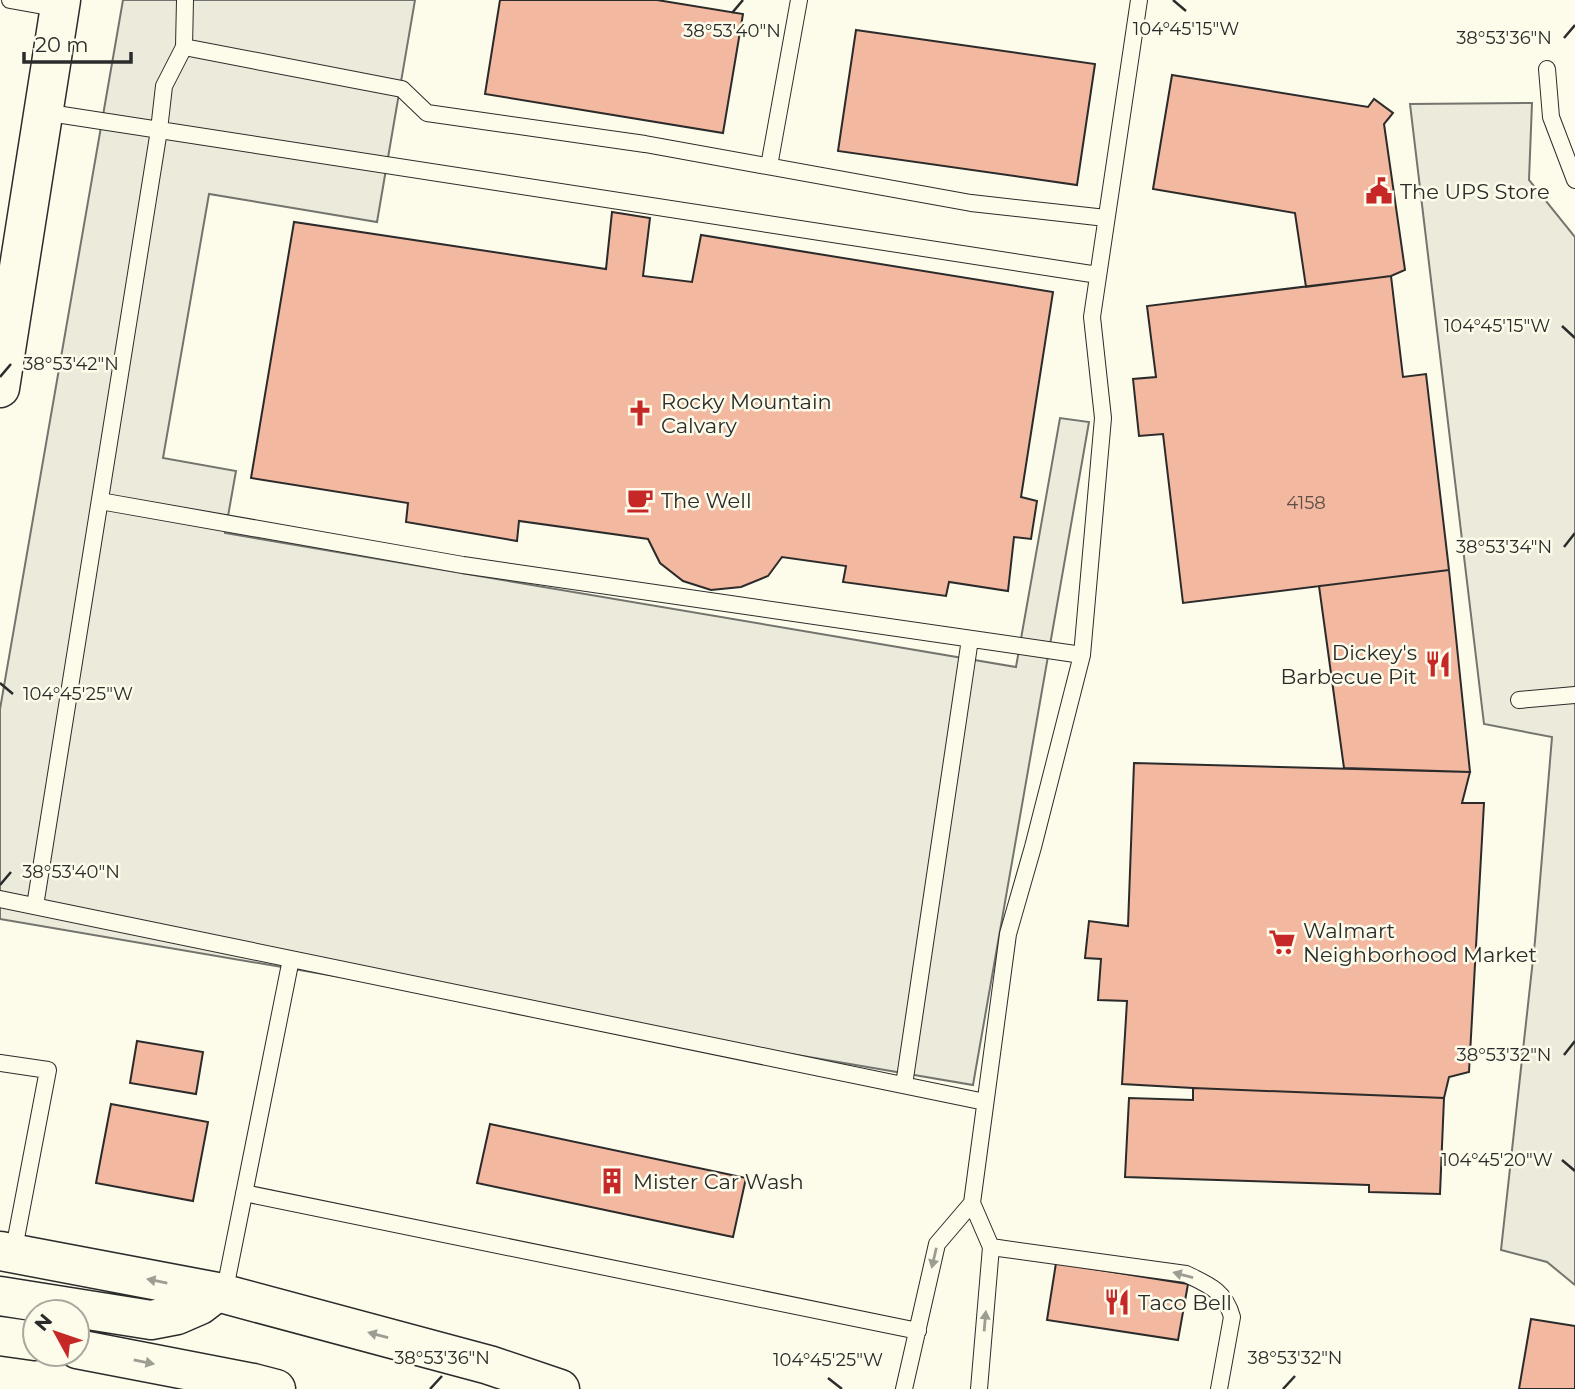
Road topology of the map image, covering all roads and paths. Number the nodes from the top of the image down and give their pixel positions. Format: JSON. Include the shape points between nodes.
{"nodes":[{"id":1,"x":10,"y":0,"type":"edge"},
{"id":2,"x":185,"y":0,"type":"edge"},
{"id":3,"x":799,"y":0,"type":"edge"},
{"id":4,"x":1136,"y":1,"type":"edge"},
{"id":5,"x":61,"y":5,"type":"edge"},
{"id":6,"x":184,"y":47,"type":"junction"},
{"id":7,"x":1547,"y":69,"type":"dead end"},
{"id":8,"x":43,"y":112,"type":"junction"},
{"id":9,"x":159,"y":130,"type":"junction"},
{"id":10,"x":769,"y":166,"type":"junction"},
{"id":11,"x":1575,"y":180,"type":"edge"},
{"id":12,"x":1106,"y":218,"type":"junction"},
{"id":13,"x":1098,"y":275,"type":"junction"},
{"id":14,"x":6,"y":310,"type":"edge"},
{"id":15,"x":0,"y":388,"type":"edge"},
{"id":16,"x":100,"y":501,"type":"junction"},
{"id":17,"x":970,"y":639,"type":"junction"},
{"id":18,"x":1082,"y":655,"type":"junction"},
{"id":19,"x":1575,"y":695,"type":"edge"},
{"id":20,"x":1520,"y":700,"type":"dead end"},
{"id":21,"x":0,"y":899,"type":"edge"},
{"id":22,"x":35,"y":906,"type":"junction"},
{"id":23,"x":291,"y":959,"type":"junction"},
{"id":24,"x":0,"y":1063,"type":"edge"},
{"id":25,"x":904,"y":1085,"type":"junction"},
{"id":26,"x":985,"y":1102,"type":"junction"},
{"id":27,"x":244,"y":1194,"type":"junction"},
{"id":28,"x":972,"y":1203,"type":"junction"},
{"id":29,"x":991,"y":1247,"type":"junction"},
{"id":30,"x":7,"y":1253,"type":"edge"},
{"id":31,"x":220,"y":1293,"type":"junction"},
{"id":32,"x":0,"y":1296,"type":"edge"},
{"id":33,"x":918,"y":1331,"type":"junction"},
{"id":34,"x":0,"y":1336,"type":"edge"},
{"id":35,"x":21,"y":1339,"type":"edge"},
{"id":36,"x":91,"y":1352,"type":"edge"},
{"id":37,"x":276,"y":1389,"type":"edge"},
{"id":38,"x":560,"y":1389,"type":"edge"},
{"id":39,"x":904,"y":1389,"type":"edge"},
{"id":40,"x":979,"y":1389,"type":"edge"},
{"id":41,"x":1219,"y":1389,"type":"edge"}],
"edges":[{"from":1,"to":5,"type":"lane"},
{"from":2,"to":6,"type":"lane"},
{"from":3,"to":10,"type":"lane"},
{"from":4,"to":12,"type":"lane"},
{"from":5,"to":8,"type":"main road"},
{"from":6,"to":9,"type":"lane","via":[[164,86]]},
{"from":6,"to":10,"type":"lane","via":[[402,89],[427,113]]},
{"from":7,"to":11,"type":"lane","via":[[1550,117]]},
{"from":8,"to":9,"type":"lane"},
{"from":8,"to":14,"type":"main road"},
{"from":9,"to":13,"type":"lane"},
{"from":9,"to":16,"type":"lane"},
{"from":10,"to":12,"type":"lane","via":[[971,203]]},
{"from":12,"to":13,"type":"lane"},
{"from":13,"to":18,"type":"lane","via":[[1092,317],[1103,418]]},
{"from":14,"to":15,"type":"main road"},
{"from":16,"to":17,"type":"lane","via":[[463,565]]},
{"from":16,"to":22,"type":"lane"},
{"from":17,"to":18,"type":"lane"},
{"from":17,"to":25,"type":"lane"},
{"from":18,"to":26,"type":"lane","via":[[1008,934]]},
{"from":19,"to":20,"type":"lane"},
{"from":21,"to":22,"type":"lane"},
{"from":22,"to":23,"type":"lane"},
{"from":23,"to":25,"type":"lane"},
{"from":23,"to":27,"type":"lane"},
{"from":24,"to":30,"type":"lane","via":[[48,1070]]},
{"from":25,"to":26,"type":"lane"},
{"from":26,"to":28,"type":"lane"},
{"from":27,"to":31,"type":"lane"},
{"from":27,"to":33,"type":"lane"},
{"from":28,"to":29,"type":"lane"},
{"from":28,"to":33,"type":"lane","one_way":true,"via":[[937,1244]]},
{"from":40,"to":29,"type":"lane","one_way":true},
{"from":41,"to":29,"type":"lane","one_way":true,"via":[[1232,1317],[1221,1294],[1207,1284],[1186,1274]]},
{"from":31,"to":30,"type":"main road","one_way":true},
{"from":31,"to":32,"type":"main road","via":[[177,1315],[151,1320]]},
{"from":38,"to":31,"type":"main road","one_way":true,"via":[[489,1365]]},
{"from":33,"to":39,"type":"lane"},
{"from":34,"to":35,"type":"main road"},
{"from":36,"to":37,"type":"main road","one_way":true}]}
